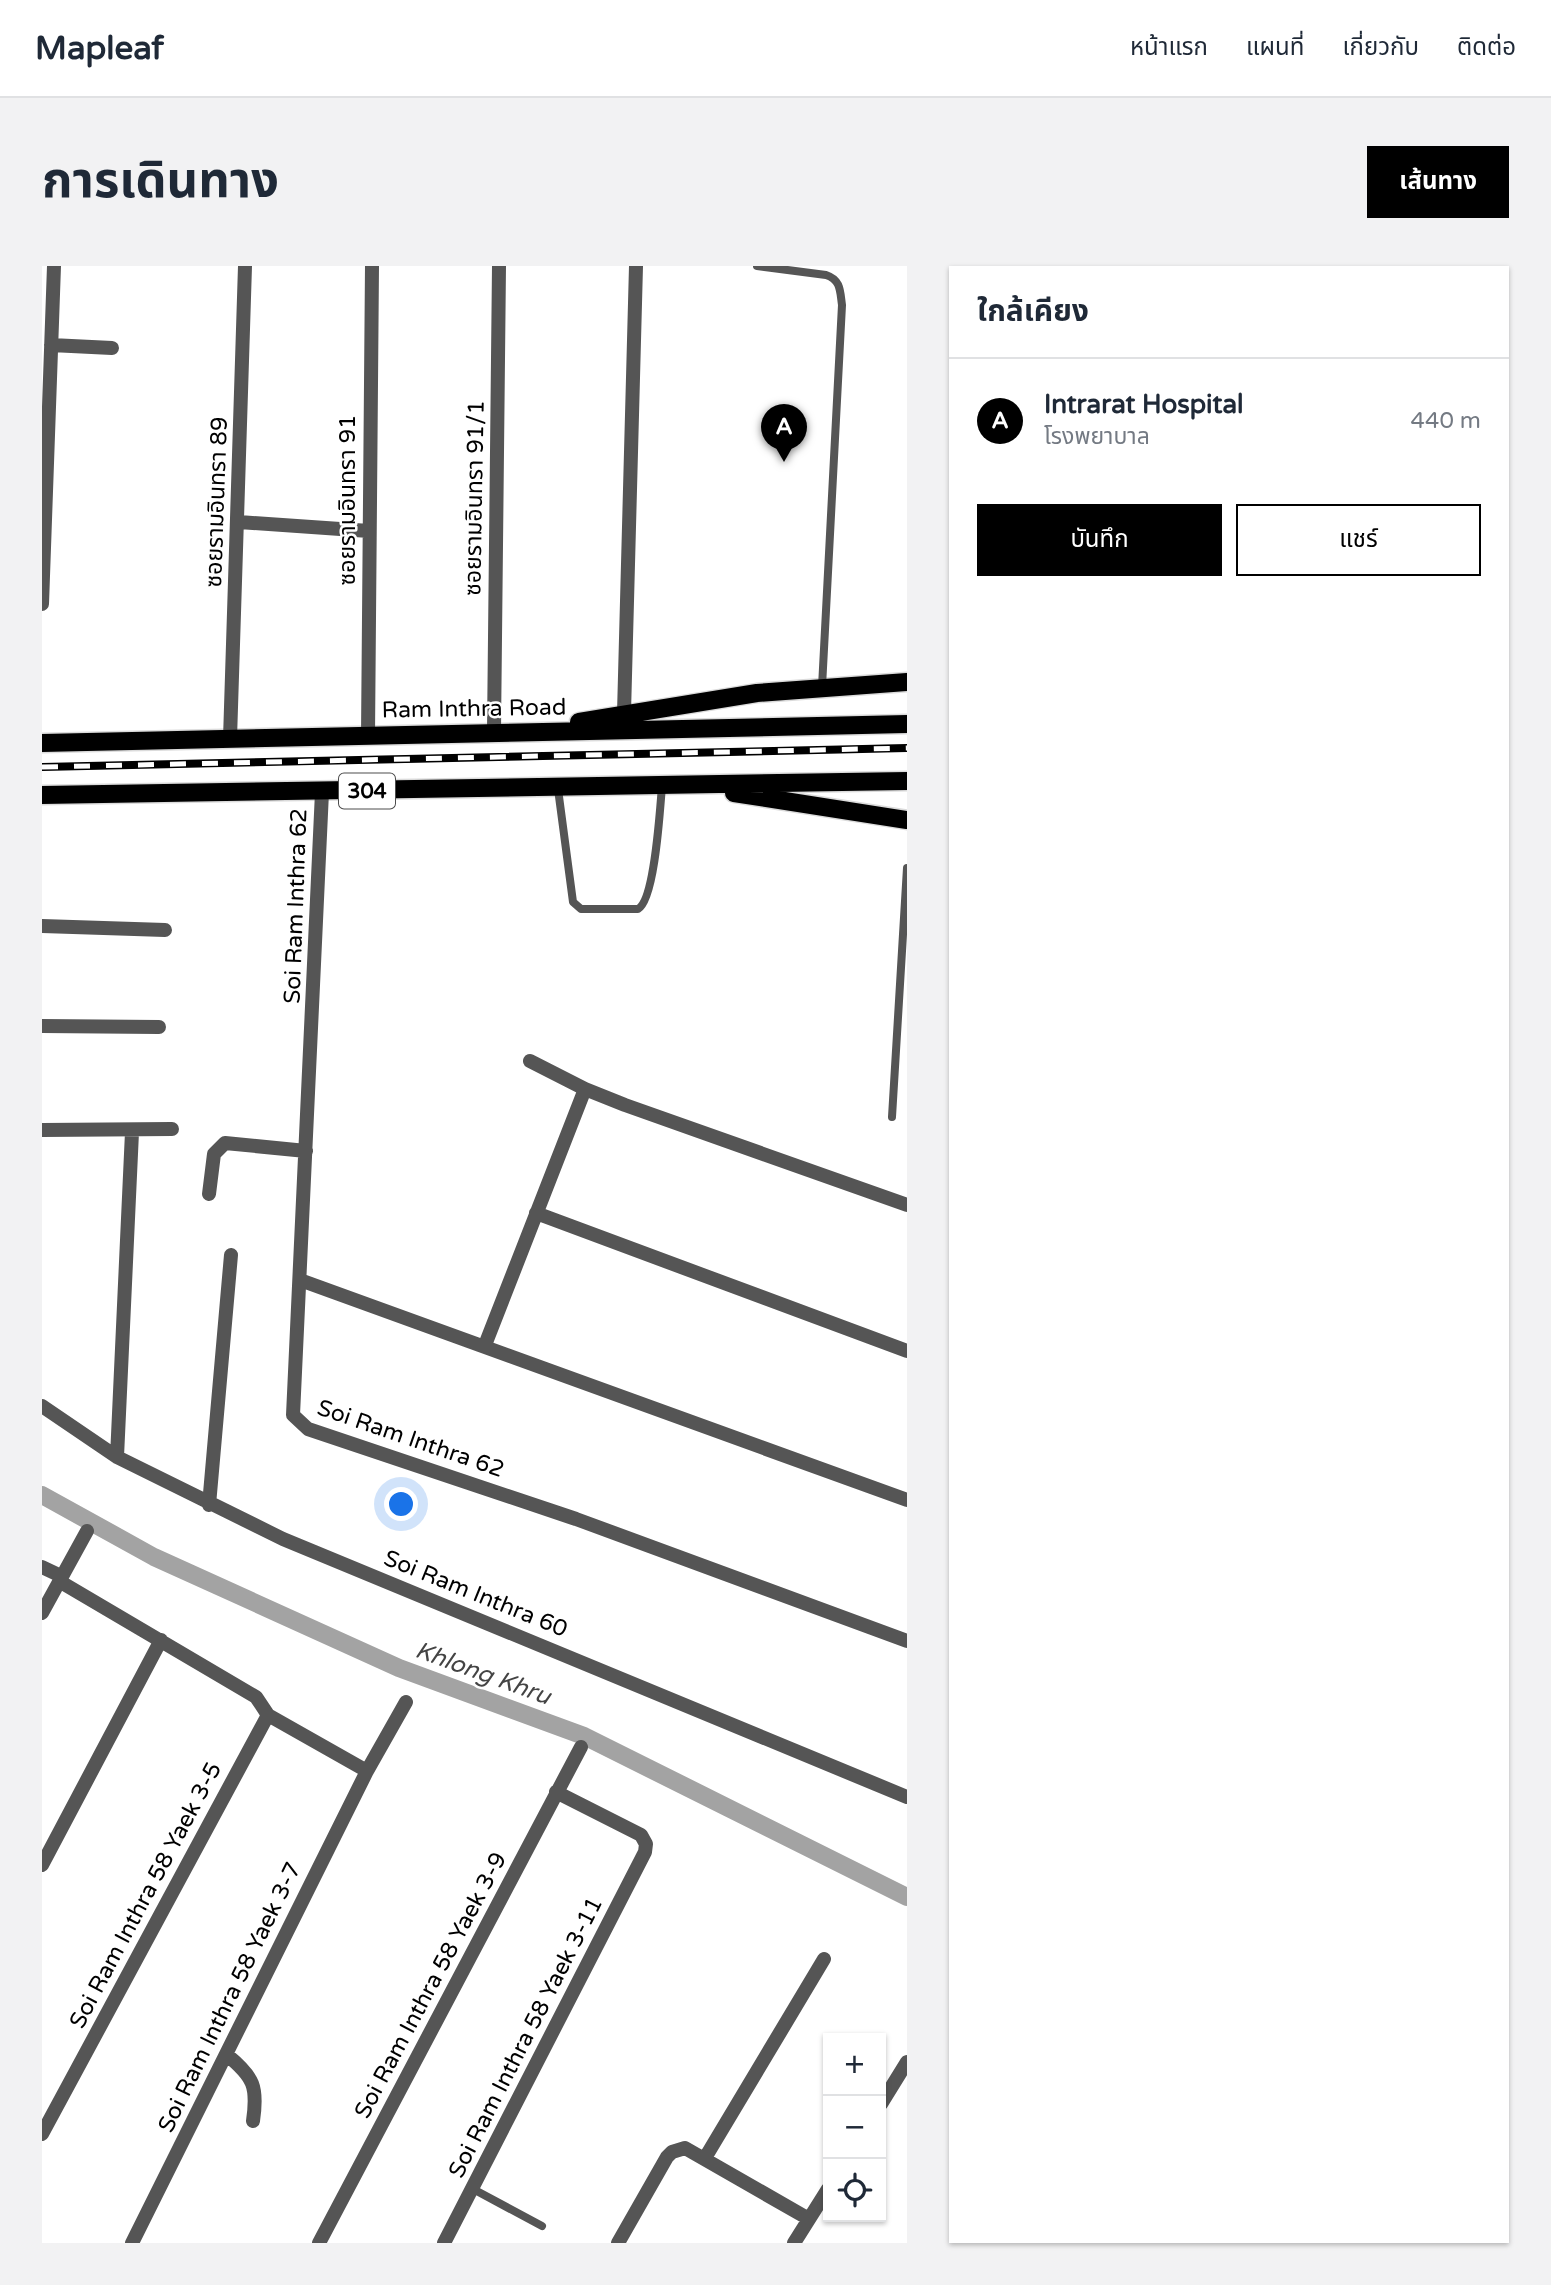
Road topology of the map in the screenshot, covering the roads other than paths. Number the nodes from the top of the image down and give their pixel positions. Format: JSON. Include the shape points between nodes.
{"nodes":[{"id":1,"x":54,"y":266,"type":"edge"},
{"id":2,"x":245,"y":266,"type":"edge"},
{"id":3,"x":372,"y":266,"type":"edge"},
{"id":4,"x":499,"y":266,"type":"edge"},
{"id":5,"x":636,"y":266,"type":"edge"},
{"id":6,"x":757,"y":266,"type":"edge"},
{"id":7,"x":51,"y":345,"type":"junction"},
{"id":8,"x":111,"y":348,"type":"dead end"},
{"id":9,"x":239,"y":522,"type":"junction"},
{"id":10,"x":369,"y":531,"type":"junction"},
{"id":11,"x":42,"y":604,"type":"edge"},
{"id":12,"x":907,"y":682,"type":"edge"},
{"id":13,"x":821,"y":687,"type":"junction"},
{"id":14,"x":624,"y":713,"type":"junction"},
{"id":15,"x":907,"y":724,"type":"edge"},
{"id":16,"x":494,"y":732,"type":"junction"},
{"id":17,"x":534,"y":732,"type":"junction"},
{"id":18,"x":368,"y":735,"type":"junction"},
{"id":19,"x":230,"y":739,"type":"junction"},
{"id":20,"x":42,"y":743,"type":"edge"},
{"id":21,"x":907,"y":781,"type":"edge"},
{"id":22,"x":662,"y":786,"type":"junction"},
{"id":23,"x":693,"y":786,"type":"junction"},
{"id":24,"x":558,"y":789,"type":"junction"},
{"id":25,"x":322,"y":792,"type":"junction"},
{"id":26,"x":42,"y":795,"type":"edge"},
{"id":27,"x":907,"y":820,"type":"edge"},
{"id":28,"x":907,"y":868,"type":"edge"},
{"id":29,"x":42,"y":926,"type":"edge"},
{"id":30,"x":165,"y":930,"type":"dead end"},
{"id":31,"x":42,"y":1026,"type":"edge"},
{"id":32,"x":159,"y":1027,"type":"dead end"},
{"id":33,"x":530,"y":1061,"type":"dead end"},
{"id":34,"x":585,"y":1089,"type":"junction"},
{"id":35,"x":892,"y":1117,"type":"dead end"},
{"id":36,"x":172,"y":1129,"type":"dead end"},
{"id":37,"x":42,"y":1130,"type":"edge"},
{"id":38,"x":132,"y":1132,"type":"junction"},
{"id":39,"x":42,"y":1138,"type":"edge"},
{"id":40,"x":306,"y":1151,"type":"junction"},
{"id":41,"x":209,"y":1194,"type":"dead end"},
{"id":42,"x":907,"y":1205,"type":"edge"},
{"id":43,"x":536,"y":1213,"type":"junction"},
{"id":44,"x":231,"y":1255,"type":"dead end"},
{"id":45,"x":300,"y":1280,"type":"junction"},
{"id":46,"x":485,"y":1345,"type":"junction"},
{"id":47,"x":907,"y":1350,"type":"edge"},
{"id":48,"x":42,"y":1406,"type":"edge"},
{"id":49,"x":117,"y":1457,"type":"junction"},
{"id":50,"x":907,"y":1500,"type":"edge"},
{"id":51,"x":209,"y":1505,"type":"junction"},
{"id":52,"x":87,"y":1531,"type":"dead end"},
{"id":53,"x":42,"y":1567,"type":"edge"},
{"id":54,"x":60,"y":1579,"type":"junction"},
{"id":55,"x":42,"y":1613,"type":"edge"},
{"id":56,"x":161,"y":1640,"type":"junction"},
{"id":57,"x":907,"y":1641,"type":"edge"},
{"id":58,"x":406,"y":1702,"type":"dead end"},
{"id":59,"x":268,"y":1715,"type":"junction"},
{"id":60,"x":580,"y":1747,"type":"dead end"},
{"id":61,"x":367,"y":1771,"type":"junction"},
{"id":62,"x":556,"y":1792,"type":"junction"},
{"id":63,"x":907,"y":1797,"type":"edge"},
{"id":64,"x":42,"y":1865,"type":"edge"},
{"id":65,"x":824,"y":1959,"type":"dead end"},
{"id":66,"x":227,"y":2056,"type":"junction"},
{"id":67,"x":907,"y":2062,"type":"edge"},
{"id":68,"x":886,"y":2096,"type":"edge"},
{"id":69,"x":253,"y":2121,"type":"dead end"},
{"id":70,"x":42,"y":2134,"type":"edge"},
{"id":71,"x":705,"y":2158,"type":"junction"},
{"id":72,"x":473,"y":2189,"type":"junction"},
{"id":73,"x":823,"y":2197,"type":"edge"},
{"id":74,"x":809,"y":2219,"type":"junction"},
{"id":75,"x":542,"y":2226,"type":"dead end"},
{"id":76,"x":131,"y":2243,"type":"edge"},
{"id":77,"x":319,"y":2243,"type":"edge"},
{"id":78,"x":444,"y":2243,"type":"edge"},
{"id":79,"x":618,"y":2243,"type":"edge"},
{"id":80,"x":794,"y":2243,"type":"edge"}],
"edges":[{"from":1,"to":7,"type":"street"},
{"from":2,"to":9,"type":"street","name":"ซอยรามอินทรา 89"},
{"from":3,"to":10,"type":"street","name":"ซอยรามอินทรา 91"},
{"from":4,"to":16,"type":"street","name":"ซอยรามอินทรา 91/1"},
{"from":5,"to":14,"type":"street"},
{"from":6,"to":13,"type":"lane","via":[[826,275],[839,285],[842,306]]},
{"from":7,"to":8,"type":"street"},
{"from":7,"to":11,"type":"street"},
{"from":9,"to":10,"type":"street"},
{"from":9,"to":19,"type":"street","name":"ซอยรามอินทรา 89"},
{"from":10,"to":18,"type":"street","name":"ซอยรามอินทรา 91"},
{"from":12,"to":13,"type":"main road"},
{"from":13,"to":14,"type":"main road"},
{"from":14,"to":17,"type":"main road"},
{"from":15,"to":17,"type":"main road","name":"Ram Inthra Road"},
{"from":16,"to":17,"type":"main road","name":"Ram Inthra Road"},
{"from":16,"to":18,"type":"main road","name":"Ram Inthra Road"},
{"from":18,"to":19,"type":"main road","name":"Ram Inthra Road"},
{"from":19,"to":20,"type":"main road","name":"Ram Inthra Road"},
{"from":21,"to":23,"type":"main road","number":"304"},
{"from":22,"to":23,"type":"main road","number":"304"},
{"from":22,"to":24,"type":"main road","number":"304"},
{"from":22,"to":24,"type":"lane","via":[[649,888],[638,909],[581,909],[573,902]]},
{"from":23,"to":27,"type":"main road"},
{"from":24,"to":25,"type":"main road","number":"304"},
{"from":25,"to":26,"type":"main road","number":"304"},
{"from":25,"to":40,"type":"street","name":"Soi Ram Inthra 62"},
{"from":28,"to":35,"type":"lane"},
{"from":29,"to":30,"type":"street"},
{"from":31,"to":32,"type":"street"},
{"from":33,"to":34,"type":"street"},
{"from":34,"to":42,"type":"street"},
{"from":34,"to":43,"type":"street"},
{"from":36,"to":38,"type":"street"},
{"from":37,"to":38,"type":"street"},
{"from":37,"to":39,"type":"street"},
{"from":38,"to":49,"type":"street"},
{"from":40,"to":41,"type":"street","via":[[225,1143],[214,1154]]},
{"from":40,"to":45,"type":"street","name":"Soi Ram Inthra 62"},
{"from":43,"to":46,"type":"street"},
{"from":43,"to":47,"type":"street"},
{"from":44,"to":51,"type":"street"},
{"from":45,"to":46,"type":"street"},
{"from":45,"to":57,"type":"street","name":"Soi Ram Inthra 62","via":[[293,1415],[308,1429],[576,1519]]},
{"from":46,"to":50,"type":"street"},
{"from":48,"to":49,"type":"street","name":"Soi Ram Inthra 60"},
{"from":49,"to":51,"type":"street","name":"Soi Ram Inthra 60"},
{"from":51,"to":63,"type":"street","name":"Soi Ram Inthra 60"},
{"from":52,"to":54,"type":"street"},
{"from":53,"to":54,"type":"street"},
{"from":54,"to":55,"type":"street"},
{"from":54,"to":56,"type":"street"},
{"from":56,"to":59,"type":"street","via":[[256,1697]]},
{"from":56,"to":64,"type":"street"},
{"from":58,"to":61,"type":"street","name":"Soi Ram Inthra 58 Yaek 3-7"},
{"from":59,"to":61,"type":"street"},
{"from":59,"to":70,"type":"street","name":"Soi Ram Inthra 58 Yaek 3-5"},
{"from":60,"to":62,"type":"street","name":"Soi Ram Inthra 58 Yaek 3-9"},
{"from":61,"to":66,"type":"street","name":"Soi Ram Inthra 58 Yaek 3-7"},
{"from":62,"to":72,"type":"street","name":"Soi Ram Inthra 58 Yaek 3-11","via":[[641,1835],[645,1852]]},
{"from":62,"to":77,"type":"street","name":"Soi Ram Inthra 58 Yaek 3-9"},
{"from":65,"to":71,"type":"street"},
{"from":66,"to":69,"type":"street","via":[[244,2068],[253,2083]]},
{"from":66,"to":76,"type":"street","name":"Soi Ram Inthra 58 Yaek 3-7"},
{"from":67,"to":68,"type":"street"},
{"from":71,"to":74,"type":"street"},
{"from":71,"to":79,"type":"street","via":[[685,2148],[672,2152]]},
{"from":72,"to":75,"type":"lane"},
{"from":72,"to":78,"type":"street","name":"Soi Ram Inthra 58 Yaek 3-11"},
{"from":73,"to":74,"type":"street"},
{"from":74,"to":80,"type":"street"}]}
